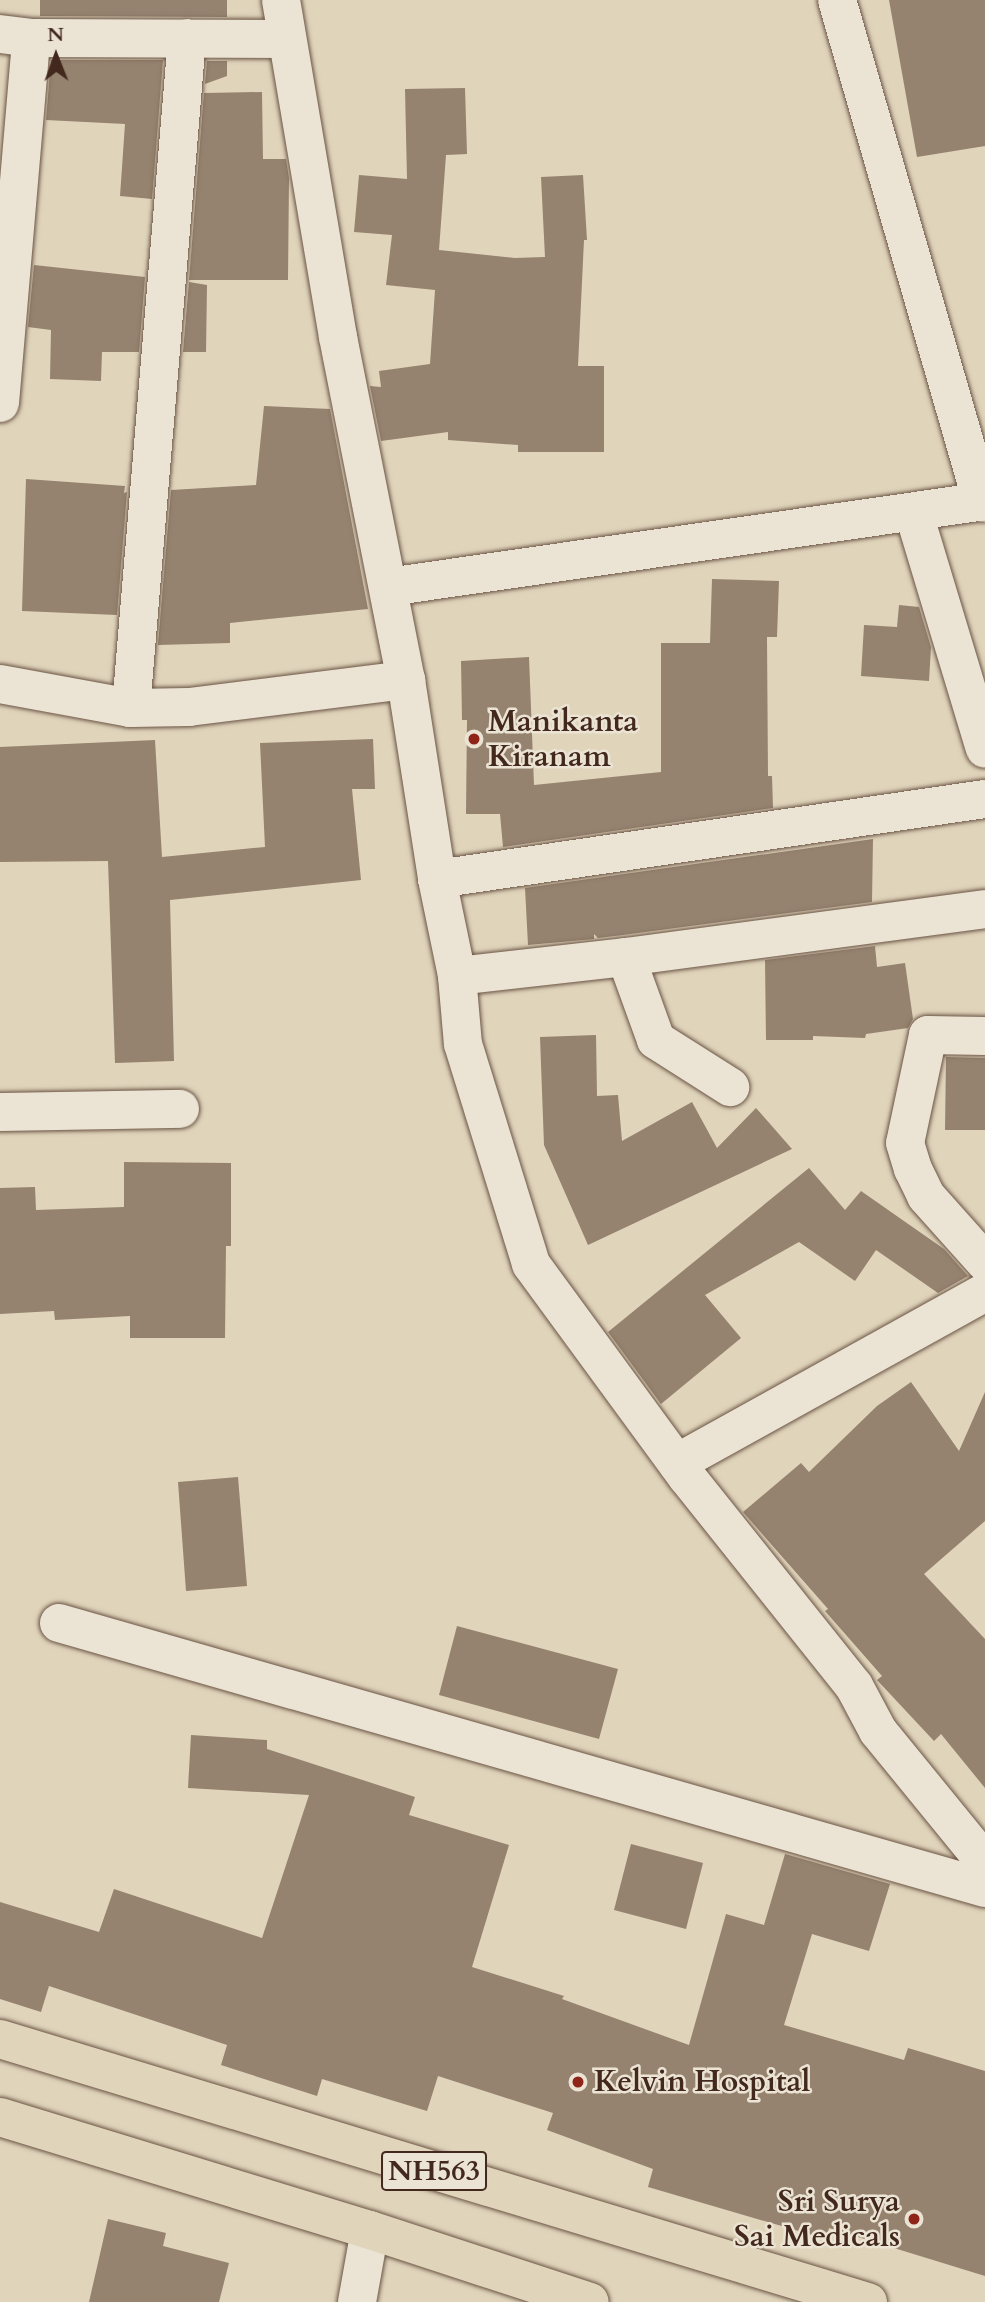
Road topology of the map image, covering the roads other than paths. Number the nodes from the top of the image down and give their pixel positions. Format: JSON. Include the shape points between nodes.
{"nodes":[{"id":1,"x":281,"y":0,"type":"edge"},
{"id":2,"x":837,"y":0,"type":"edge"},
{"id":3,"x":15,"y":36,"type":"edge"},
{"id":4,"x":187,"y":38,"type":"junction"},
{"id":5,"x":287,"y":39,"type":"junction"},
{"id":6,"x":0,"y":402,"type":"edge"},
{"id":7,"x":983,"y":502,"type":"edge"},
{"id":8,"x":914,"y":514,"type":"junction"},
{"id":9,"x":387,"y":587,"type":"junction"},
{"id":10,"x":405,"y":680,"type":"junction"},
{"id":11,"x":0,"y":684,"type":"edge"},
{"id":12,"x":131,"y":708,"type":"junction"},
{"id":13,"x":985,"y":749,"type":"edge"},
{"id":14,"x":985,"y":799,"type":"edge"},
{"id":15,"x":437,"y":879,"type":"junction"},
{"id":16,"x":985,"y":909,"type":"edge"},
{"id":17,"x":626,"y":957,"type":"junction"},
{"id":18,"x":457,"y":976,"type":"junction"},
{"id":19,"x":985,"y":1036,"type":"edge"},
{"id":20,"x":730,"y":1087,"type":"dead end"},
{"id":21,"x":180,"y":1110,"type":"dead end"},
{"id":22,"x":0,"y":1112,"type":"edge"},
{"id":23,"x":985,"y":1262,"type":"edge"},
{"id":24,"x":985,"y":1292,"type":"edge"},
{"id":25,"x":677,"y":1463,"type":"junction"},
{"id":26,"x":59,"y":1623,"type":"dead end"},
{"id":27,"x":985,"y":1862,"type":"edge"},
{"id":28,"x":985,"y":1888,"type":"edge"},
{"id":29,"x":0,"y":2039,"type":"edge"},
{"id":30,"x":0,"y":2117,"type":"edge"},
{"id":31,"x":370,"y":2230,"type":"junction"},
{"id":32,"x":357,"y":2302,"type":"edge"},
{"id":33,"x":590,"y":2302,"type":"edge"},
{"id":34,"x":867,"y":2302,"type":"edge"}],
"edges":[{"from":1,"to":5,"type":"street"},
{"from":2,"to":7,"type":"street"},
{"from":3,"to":4,"type":"street"},
{"from":3,"to":6,"type":"street"},
{"from":4,"to":5,"type":"street"},
{"from":4,"to":12,"type":"street"},
{"from":5,"to":9,"type":"street"},
{"from":7,"to":8,"type":"street"},
{"from":8,"to":9,"type":"street"},
{"from":8,"to":13,"type":"street"},
{"from":9,"to":10,"type":"street"},
{"from":10,"to":12,"type":"street","via":[[189,707]]},
{"from":10,"to":15,"type":"street"},
{"from":11,"to":12,"type":"street"},
{"from":14,"to":15,"type":"street"},
{"from":15,"to":18,"type":"street"},
{"from":16,"to":17,"type":"street"},
{"from":17,"to":18,"type":"street"},
{"from":17,"to":20,"type":"street","via":[[656,1040]]},
{"from":18,"to":25,"type":"street","via":[[463,1044],[531,1264]]},
{"from":19,"to":23,"type":"street","via":[[928,1035],[905,1143],[926,1196]]},
{"from":21,"to":22,"type":"street"},
{"from":24,"to":25,"type":"street"},
{"from":25,"to":27,"type":"street","via":[[854,1686],[878,1731]]},
{"from":26,"to":28,"type":"street"},
{"from":29,"to":34,"type":"highway","number":"NH563"},
{"from":30,"to":31,"type":"highway","number":"NH563"},
{"from":31,"to":32,"type":"street"},
{"from":31,"to":33,"type":"highway","number":"NH563"}]}
